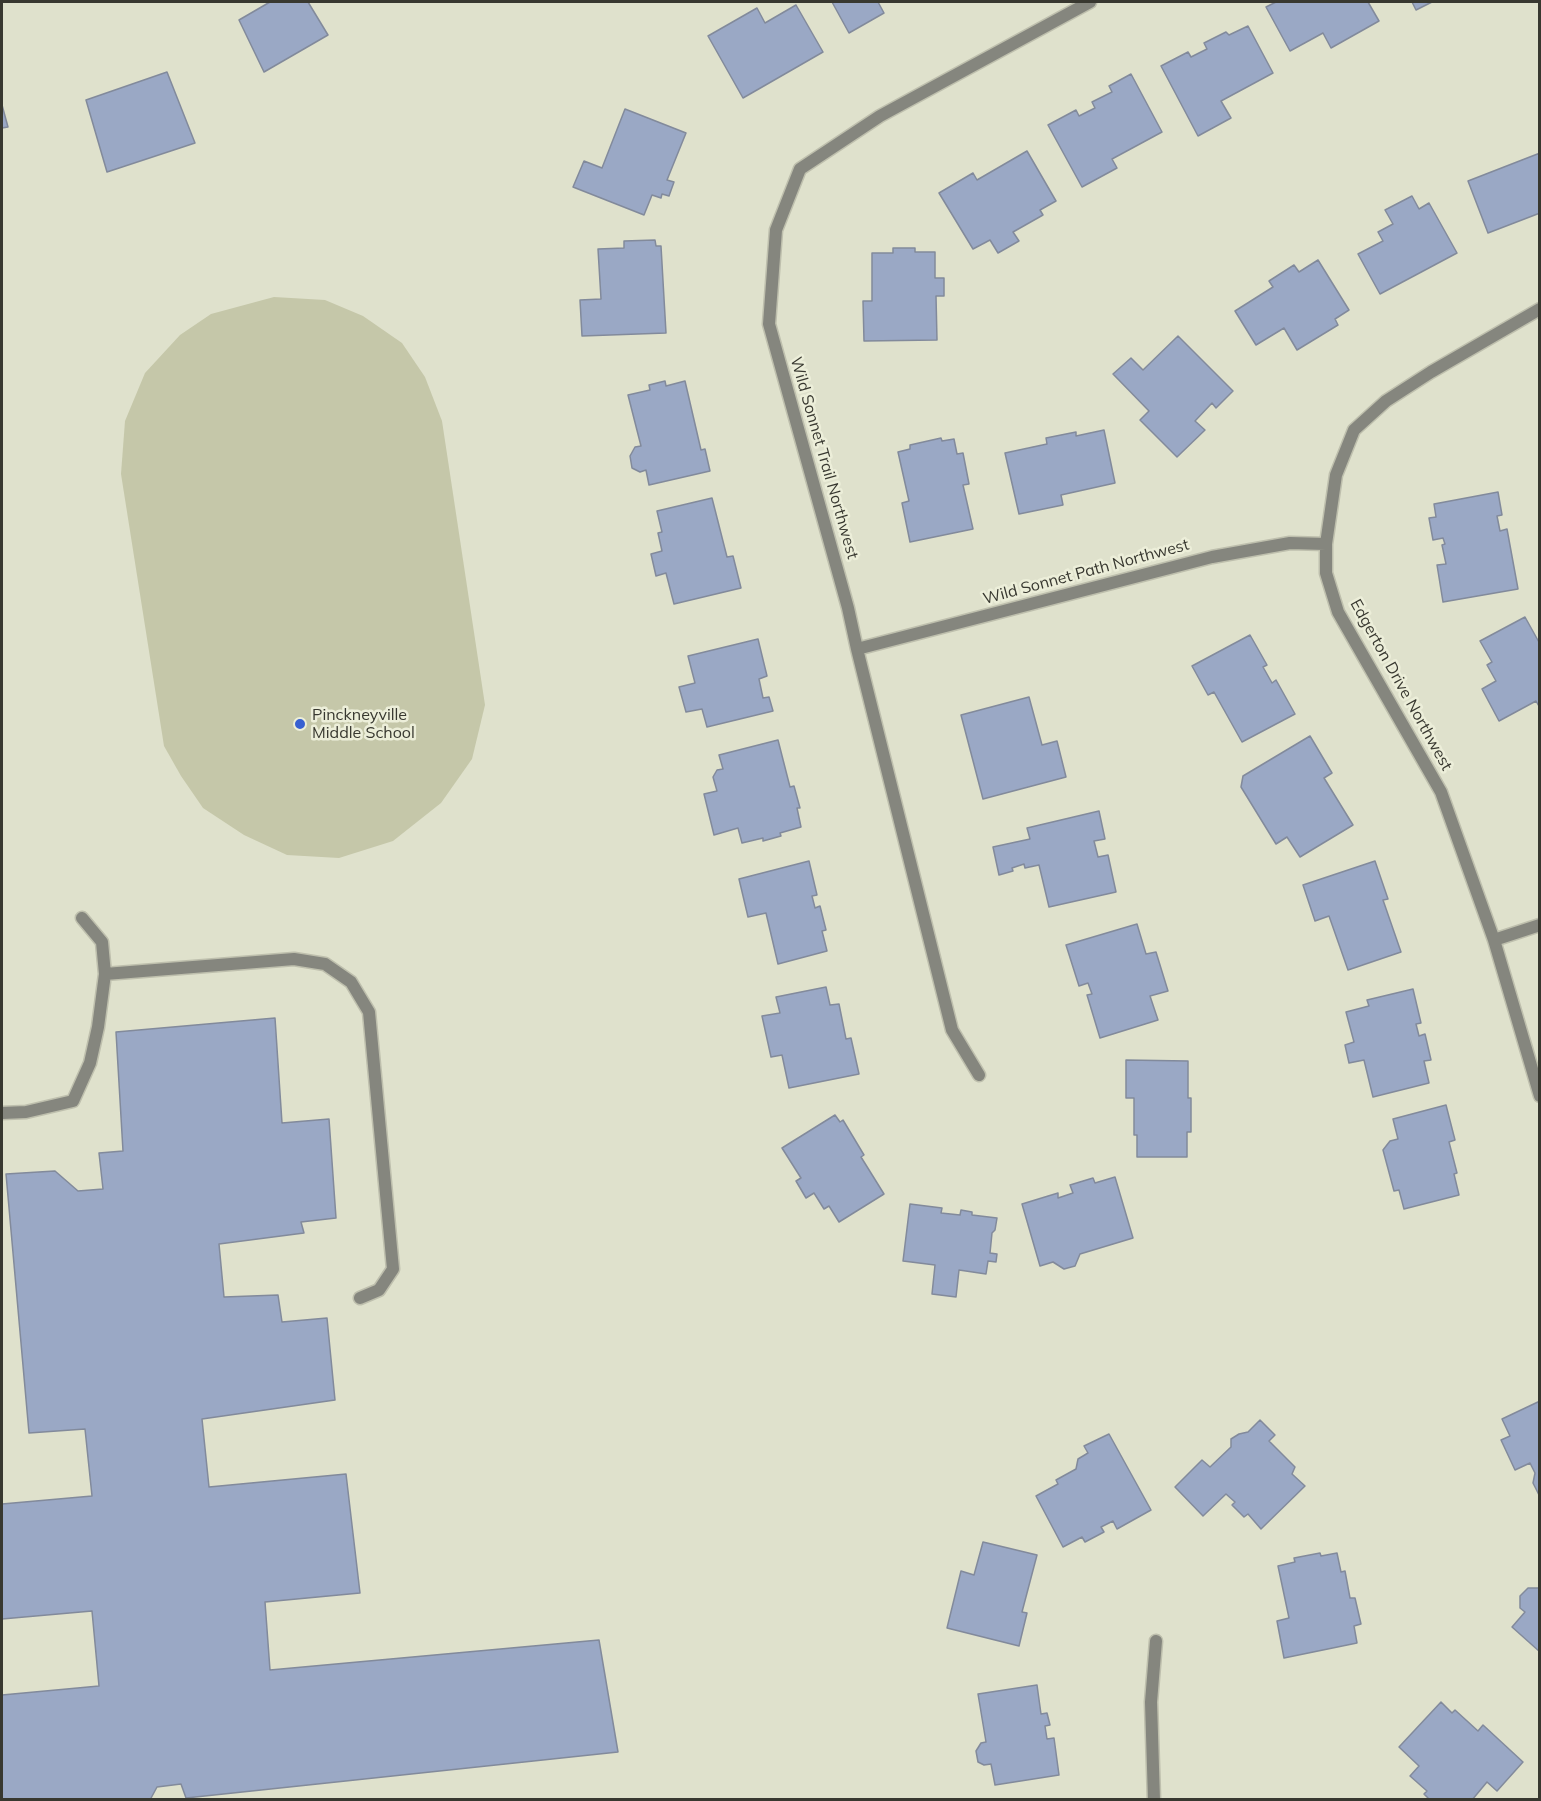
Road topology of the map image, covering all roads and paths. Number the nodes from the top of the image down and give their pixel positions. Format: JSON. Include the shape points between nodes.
{"nodes":[{"id":1,"x":1090,"y":2,"type":"edge"},
{"id":2,"x":1539,"y":309,"type":"edge"},
{"id":3,"x":1326,"y":544,"type":"junction"},
{"id":4,"x":857,"y":649,"type":"junction"},
{"id":5,"x":82,"y":918,"type":"dead end"},
{"id":6,"x":1539,"y":925,"type":"edge"},
{"id":7,"x":1494,"y":940,"type":"junction"},
{"id":8,"x":105,"y":974,"type":"junction"},
{"id":9,"x":979,"y":1075,"type":"dead end"},
{"id":10,"x":1539,"y":1096,"type":"edge"},
{"id":11,"x":2,"y":1113,"type":"edge"},
{"id":12,"x":360,"y":1298,"type":"dead end"},
{"id":13,"x":1156,"y":1641,"type":"dead end"},
{"id":14,"x":1154,"y":1800,"type":"edge"}],
"edges":[{"from":1,"to":4,"type":"street","name":"Wild Sonnet Trail Northwest","via":[[880,116],[800,170],[776,230],[769,324]]},
{"from":2,"to":3,"type":"street","name":"Edgerton Drive Northwest","via":[[1386,401],[1354,430],[1336,475]]},
{"from":3,"to":4,"type":"street","name":"Wild Sonnet Path Northwest","via":[[1290,543],[1212,557]]},
{"from":3,"to":7,"type":"street","name":"Edgerton Drive Northwest","via":[[1326,573],[1338,612],[1442,792]]},
{"from":4,"to":9,"type":"street","name":"Wild Sonnet Trail Northwest","via":[[952,1030]]},
{"from":5,"to":8,"type":"street","via":[[102,942]]},
{"from":6,"to":7,"type":"street"},
{"from":7,"to":10,"type":"street","name":"Edgerton Drive Northwest"},
{"from":8,"to":11,"type":"street","via":[[90,1063],[73,1101],[26,1112]]},
{"from":8,"to":12,"type":"street","via":[[294,959],[324,964],[351,982],[369,1012],[393,1269],[379,1290]]},
{"from":13,"to":14,"type":"street","via":[[1150,1702]]}]}
